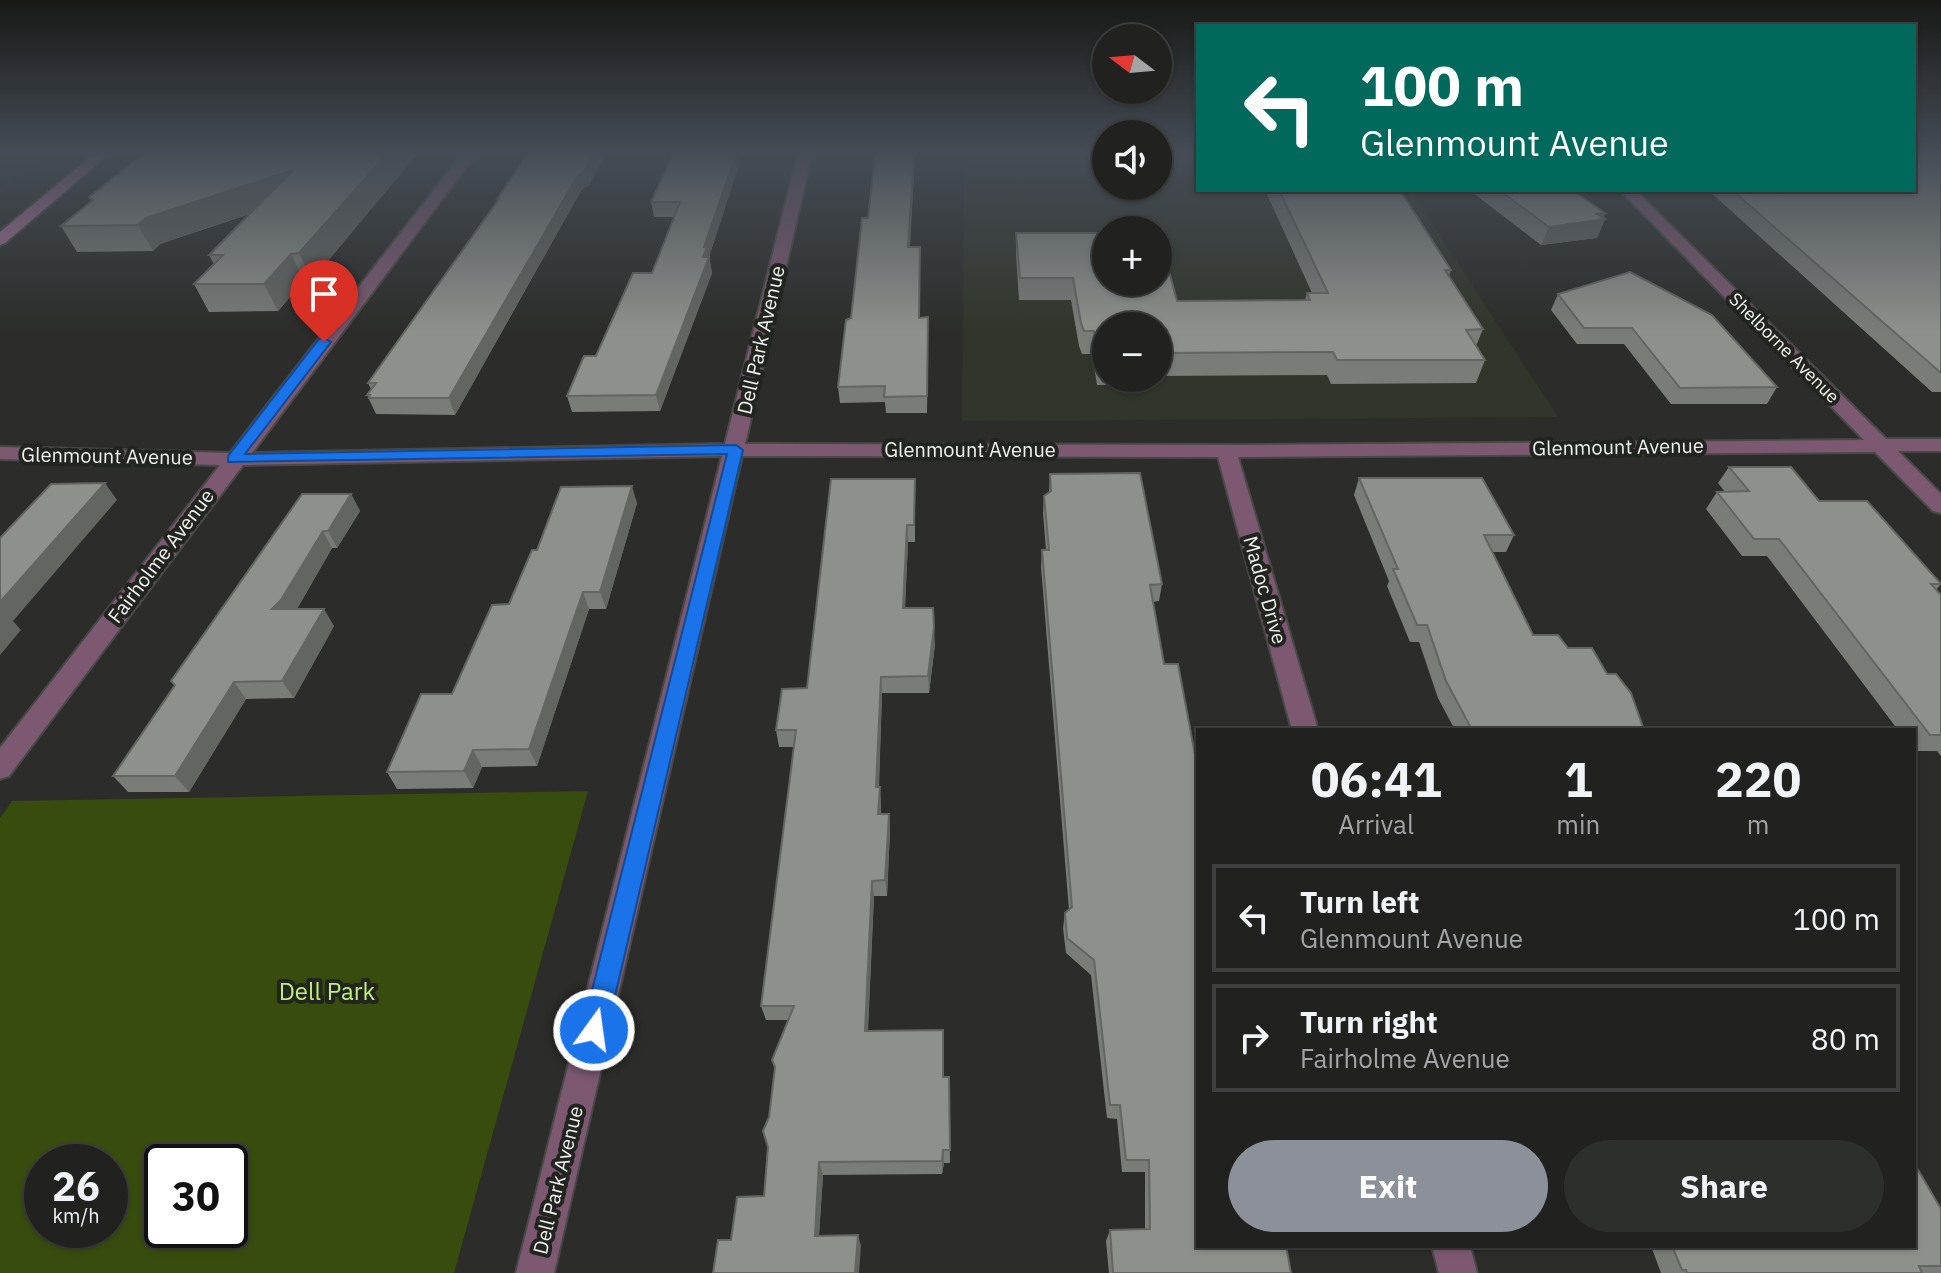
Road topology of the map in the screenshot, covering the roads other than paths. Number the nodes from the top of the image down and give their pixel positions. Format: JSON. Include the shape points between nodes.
{"nodes":[{"id":1,"x":32,"y":213,"type":"edge"},
{"id":2,"x":423,"y":213,"type":"edge"},
{"id":3,"x":791,"y":213,"type":"edge"},
{"id":4,"x":1650,"y":213,"type":"edge"},
{"id":5,"x":0,"y":240,"type":"edge"},
{"id":6,"x":1880,"y":445,"type":"junction"},
{"id":7,"x":1941,"y":445,"type":"edge"},
{"id":8,"x":736,"y":450,"type":"junction"},
{"id":9,"x":1226,"y":450,"type":"junction"},
{"id":10,"x":0,"y":453,"type":"edge"},
{"id":11,"x":234,"y":459,"type":"junction"},
{"id":12,"x":1941,"y":506,"type":"edge"},
{"id":13,"x":1304,"y":728,"type":"edge"},
{"id":14,"x":0,"y":768,"type":"edge"},
{"id":15,"x":1452,"y":1248,"type":"edge"},
{"id":16,"x":535,"y":1273,"type":"edge"},
{"id":17,"x":1458,"y":1273,"type":"edge"}],
"edges":[{"from":1,"to":5,"type":"main road"},
{"from":2,"to":11,"type":"street","name":"Fairholme Avenue"},
{"from":3,"to":8,"type":"street","name":"Dell Park Avenue"},
{"from":4,"to":6,"type":"street","name":"Shelborne Avenue"},
{"from":6,"to":7,"type":"street","name":"Glenmount Avenue"},
{"from":6,"to":9,"type":"street","name":"Glenmount Avenue"},
{"from":6,"to":12,"type":"street","name":"Shelborne Avenue"},
{"from":8,"to":9,"type":"street","name":"Glenmount Avenue"},
{"from":8,"to":11,"type":"street","name":"Glenmount Avenue"},
{"from":8,"to":16,"type":"street","name":"Dell Park Avenue"},
{"from":9,"to":13,"type":"street","name":"Madoc Drive"},
{"from":10,"to":11,"type":"street","name":"Glenmount Avenue"},
{"from":11,"to":14,"type":"street","name":"Fairholme Avenue"},
{"from":15,"to":17,"type":"street"}]}
